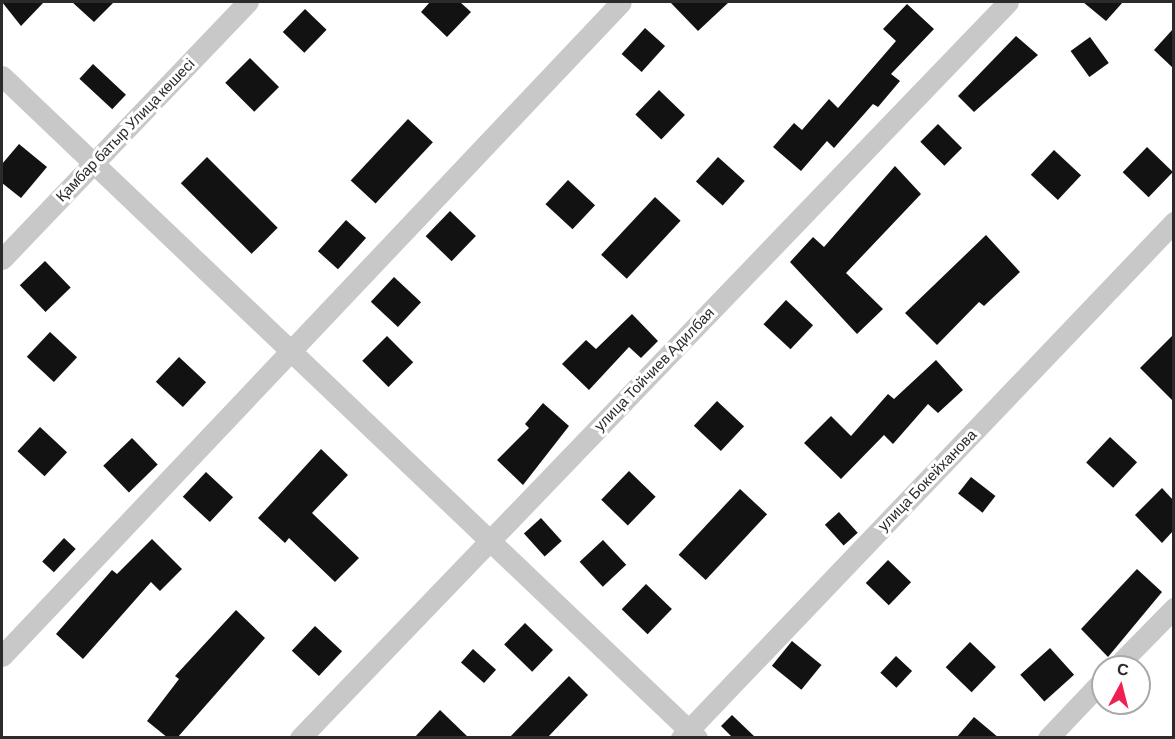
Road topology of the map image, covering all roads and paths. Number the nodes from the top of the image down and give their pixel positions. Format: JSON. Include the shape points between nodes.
{"nodes":[{"id":1,"x":248,"y":2,"type":"edge"},
{"id":2,"x":621,"y":2,"type":"edge"},
{"id":3,"x":1008,"y":2,"type":"edge"},
{"id":4,"x":2,"y":76,"type":"edge"},
{"id":5,"x":95,"y":162,"type":"junction"},
{"id":6,"x":1173,"y":222,"type":"edge"},
{"id":7,"x":2,"y":259,"type":"edge"},
{"id":8,"x":291,"y":352,"type":"junction"},
{"id":9,"x":488,"y":542,"type":"junction"},
{"id":10,"x":1173,"y":608,"type":"edge"},
{"id":11,"x":1128,"y":655,"type":"edge"},
{"id":12,"x":2,"y":656,"type":"edge"},
{"id":13,"x":1091,"y":693,"type":"edge"},
{"id":14,"x":689,"y":735,"type":"edge"},
{"id":15,"x":300,"y":738,"type":"edge"},
{"id":16,"x":1048,"y":738,"type":"edge"}],
"edges":[{"from":1,"to":5,"type":"street","name":"Қамбар батыр Улица көшесі"},
{"from":2,"to":8,"type":"street"},
{"from":3,"to":9,"type":"street","name":"улица Тойчиев Адилбая"},
{"from":4,"to":5,"type":"street"},
{"from":5,"to":7,"type":"street","name":"Қамбар батыр Улица көшесі"},
{"from":5,"to":8,"type":"street"},
{"from":6,"to":14,"type":"street","name":"улица Бокейханова"},
{"from":8,"to":9,"type":"street"},
{"from":8,"to":12,"type":"street"},
{"from":9,"to":14,"type":"street"},
{"from":9,"to":15,"type":"street","name":"улица Тойчиев Адилбая"},
{"from":10,"to":11,"type":"street"},
{"from":13,"to":16,"type":"street"}]}
